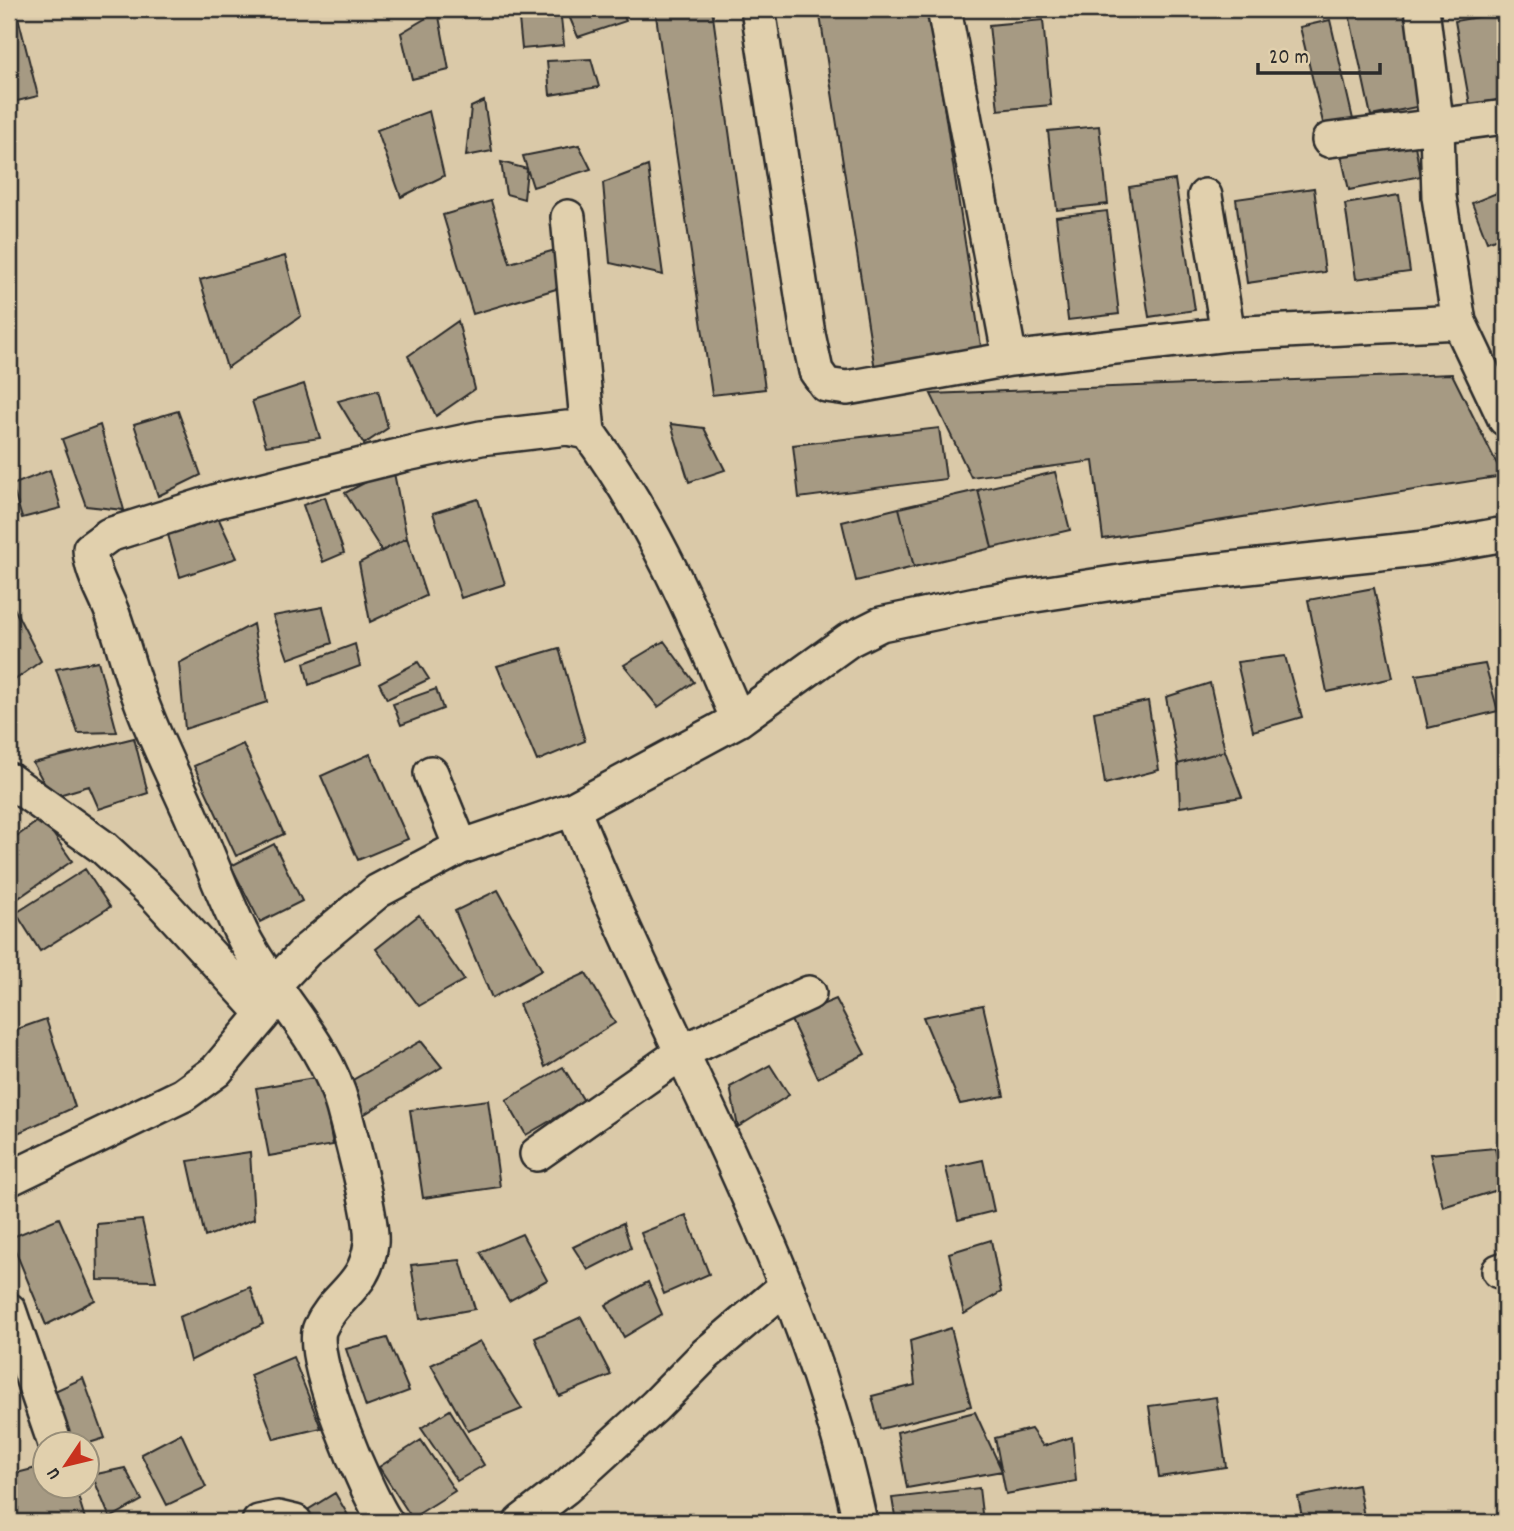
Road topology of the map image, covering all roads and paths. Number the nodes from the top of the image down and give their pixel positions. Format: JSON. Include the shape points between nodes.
{"nodes":[{"id":1,"x":758,"y":9,"type":"edge"},
{"id":2,"x":944,"y":9,"type":"edge"},
{"id":3,"x":1422,"y":9,"type":"edge"},
{"id":4,"x":1505,"y":117,"type":"edge"},
{"id":5,"x":1437,"y":128,"type":"junction"},
{"id":6,"x":1329,"y":140,"type":"dead end"},
{"id":7,"x":1205,"y":196,"type":"dead end"},
{"id":8,"x":568,"y":217,"type":"dead end"},
{"id":9,"x":1459,"y":322,"type":"junction"},
{"id":10,"x":1228,"y":334,"type":"junction"},
{"id":11,"x":1010,"y":359,"type":"junction"},
{"id":12,"x":1505,"y":419,"type":"edge"},
{"id":13,"x":587,"y":432,"type":"junction"},
{"id":14,"x":1505,"y":534,"type":"edge"},
{"id":15,"x":738,"y":720,"type":"junction"},
{"id":16,"x":431,"y":773,"type":"dead end"},
{"id":17,"x":9,"y":780,"type":"edge"},
{"id":18,"x":573,"y":809,"type":"junction"},
{"id":19,"x":461,"y":847,"type":"junction"},
{"id":20,"x":809,"y":993,"type":"dead end"},
{"id":21,"x":269,"y":1000,"type":"junction"},
{"id":22,"x":684,"y":1051,"type":"junction"},
{"id":23,"x":537,"y":1154,"type":"dead end"},
{"id":24,"x":9,"y":1179,"type":"edge"},
{"id":25,"x":785,"y":1287,"type":"junction"},
{"id":26,"x":9,"y":1310,"type":"edge"},
{"id":27,"x":49,"y":1430,"type":"edge"},
{"id":28,"x":259,"y":1522,"type":"edge"},
{"id":29,"x":295,"y":1522,"type":"edge"},
{"id":30,"x":386,"y":1522,"type":"edge"},
{"id":31,"x":521,"y":1522,"type":"edge"},
{"id":32,"x":860,"y":1522,"type":"edge"}],
"edges":[{"from":1,"to":11,"type":"street","via":[[808,334],[816,370],[826,385],[847,388]]},
{"from":2,"to":11,"type":"street"},
{"from":3,"to":5,"type":"street"},
{"from":4,"to":5,"type":"street"},
{"from":5,"to":6,"type":"street"},
{"from":5,"to":9,"type":"street","via":[[1439,197]]},
{"from":7,"to":10,"type":"street"},
{"from":8,"to":13,"type":"street"},
{"from":9,"to":10,"type":"street"},
{"from":9,"to":12,"type":"street"},
{"from":10,"to":11,"type":"street"},
{"from":13,"to":15,"type":"street","via":[[616,470],[664,556]]},
{"from":13,"to":21,"type":"street","via":[[567,428],[481,438],[406,454],[217,501],[109,535],[90,550],[141,702]]},
{"from":14,"to":15,"type":"street","via":[[1426,548],[1146,578],[881,624],[849,640]]},
{"from":15,"to":18,"type":"street"},
{"from":16,"to":19,"type":"street"},
{"from":17,"to":21,"type":"street","via":[[104,848]]},
{"from":18,"to":19,"type":"street"},
{"from":18,"to":22,"type":"street"},
{"from":19,"to":21,"type":"street","via":[[379,891],[306,950]]},
{"from":20,"to":22,"type":"street"},
{"from":21,"to":24,"type":"street","via":[[216,1071],[183,1095]]},
{"from":21,"to":30,"type":"street","via":[[296,1013],[324,1061],[342,1105],[369,1223],[368,1263],[353,1288],[325,1316],[318,1332],[318,1354],[363,1477]]},
{"from":22,"to":23,"type":"street"},
{"from":22,"to":25,"type":"street"},
{"from":25,"to":31,"type":"street","via":[[706,1354],[565,1488]]},
{"from":25,"to":32,"type":"street","via":[[809,1344]]},
{"from":26,"to":27,"type":"street"},
{"from":28,"to":29,"type":"street","via":[[278,1518]]}]}
